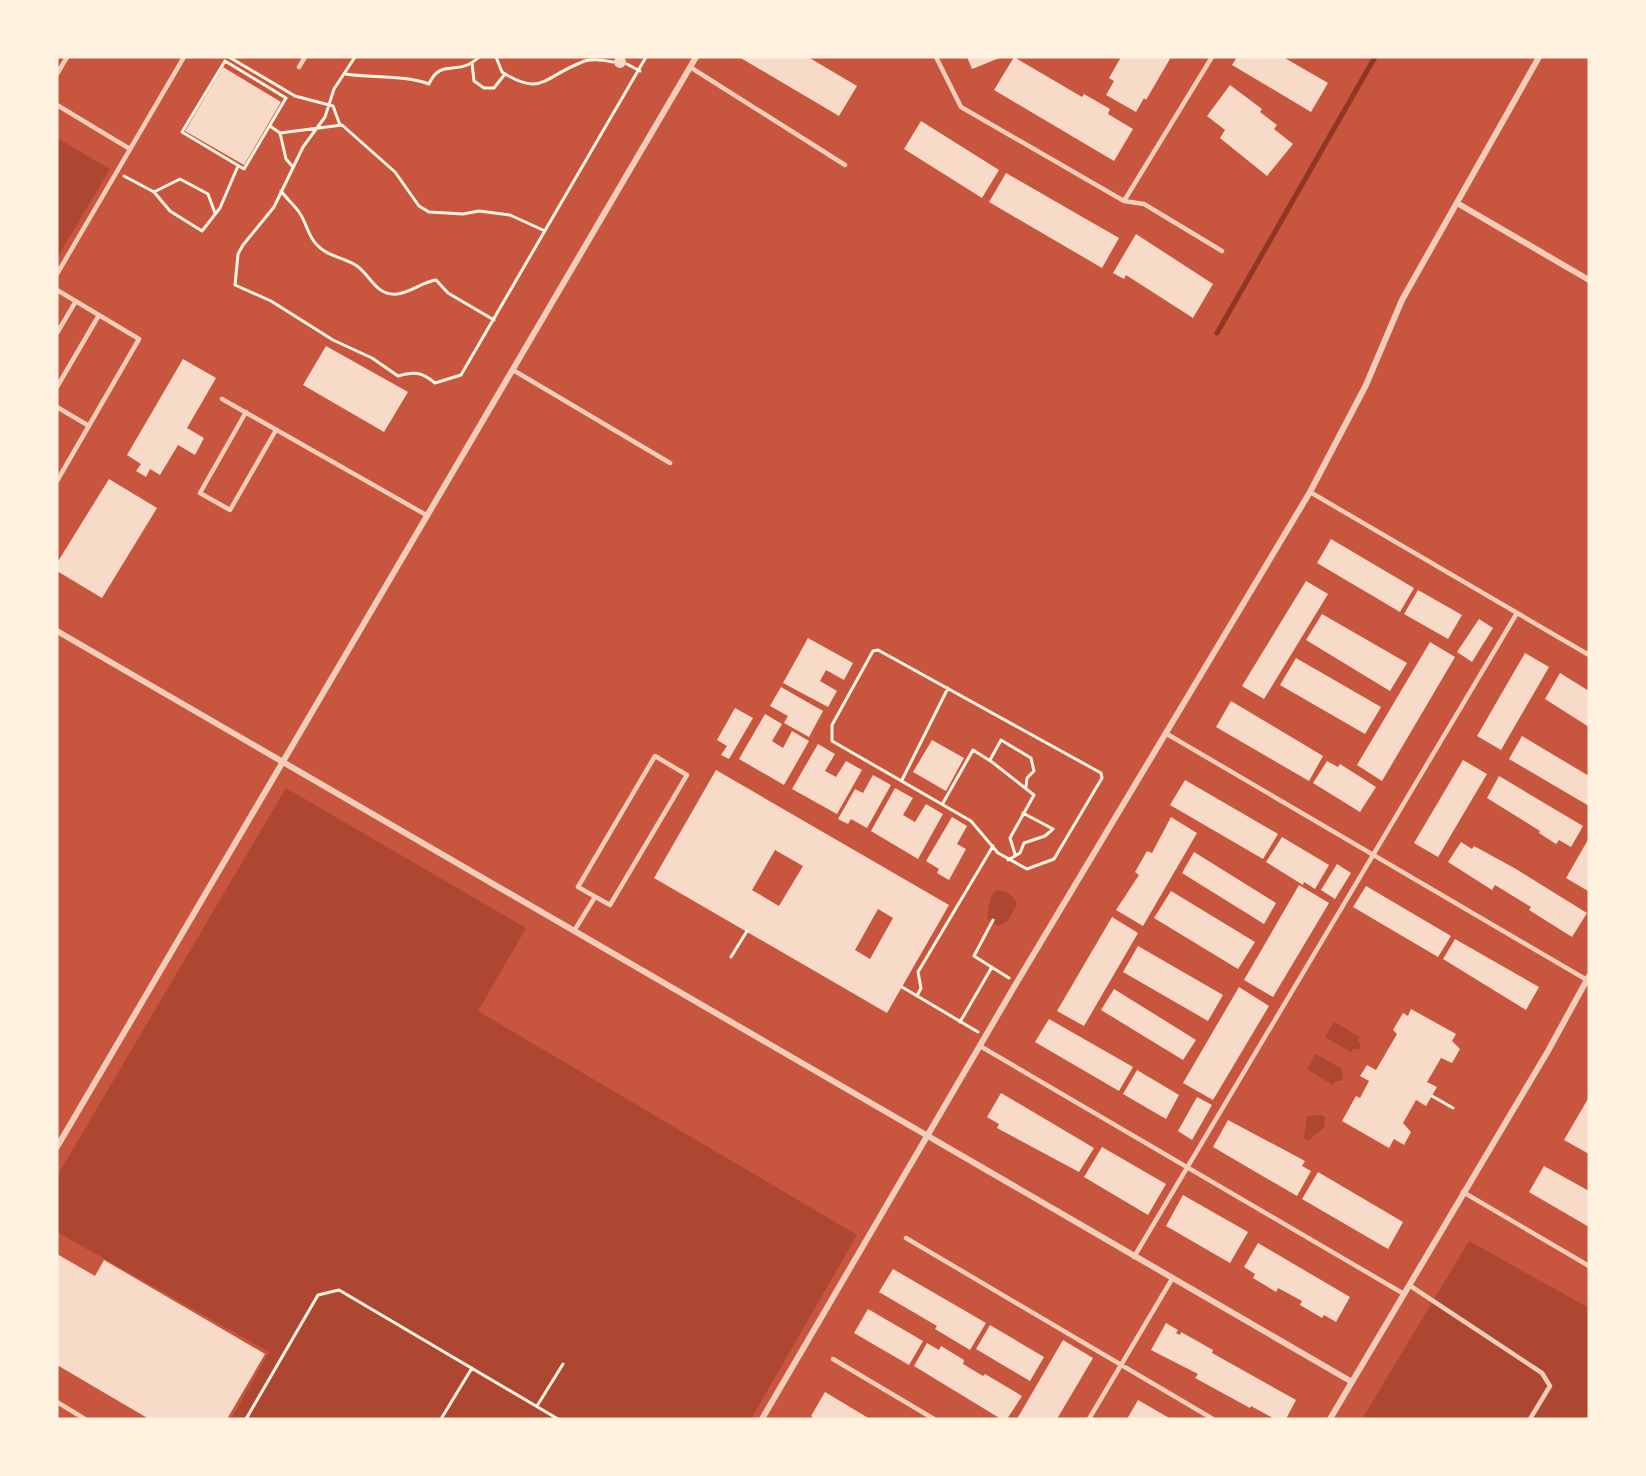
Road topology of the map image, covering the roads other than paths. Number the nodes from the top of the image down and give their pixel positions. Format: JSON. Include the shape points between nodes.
{"nodes":[{"id":1,"x":67,"y":57,"type":"edge"},
{"id":2,"x":184,"y":57,"type":"edge"},
{"id":3,"x":305,"y":57,"type":"edge"},
{"id":4,"x":696,"y":57,"type":"edge"},
{"id":5,"x":936,"y":57,"type":"edge"},
{"id":6,"x":1212,"y":57,"type":"edge"},
{"id":7,"x":1539,"y":57,"type":"edge"},
{"id":8,"x":299,"y":67,"type":"dead end"},
{"id":9,"x":690,"y":67,"type":"junction"},
{"id":10,"x":57,"y":74,"type":"edge"},
{"id":11,"x":57,"y":105,"type":"edge"},
{"id":12,"x":130,"y":149,"type":"junction"},
{"id":13,"x":845,"y":165,"type":"dead end"},
{"id":14,"x":1124,"y":201,"type":"junction"},
{"id":15,"x":1457,"y":203,"type":"junction"},
{"id":16,"x":1222,"y":251,"type":"dead end"},
{"id":17,"x":57,"y":274,"type":"edge"},
{"id":18,"x":1589,"y":280,"type":"edge"},
{"id":19,"x":57,"y":290,"type":"edge"},
{"id":20,"x":76,"y":301,"type":"junction"},
{"id":21,"x":99,"y":315,"type":"junction"},
{"id":22,"x":57,"y":333,"type":"edge"},
{"id":23,"x":513,"y":370,"type":"junction"},
{"id":24,"x":57,"y":387,"type":"edge"},
{"id":25,"x":222,"y":399,"type":"dead end"},
{"id":26,"x":57,"y":407,"type":"edge"},
{"id":27,"x":246,"y":412,"type":"junction"},
{"id":28,"x":89,"y":426,"type":"junction"},
{"id":29,"x":276,"y":430,"type":"junction"},
{"id":30,"x":670,"y":463,"type":"dead end"},
{"id":31,"x":57,"y":482,"type":"edge"},
{"id":32,"x":1310,"y":492,"type":"junction"},
{"id":33,"x":428,"y":516,"type":"junction"},
{"id":34,"x":1516,"y":613,"type":"junction"},
{"id":35,"x":57,"y":631,"type":"edge"},
{"id":36,"x":1589,"y":655,"type":"edge"},
{"id":37,"x":1167,"y":734,"type":"junction"},
{"id":38,"x":282,"y":762,"type":"junction"},
{"id":39,"x":1373,"y":856,"type":"junction"},
{"id":40,"x":595,"y":897,"type":"junction"},
{"id":41,"x":574,"y":931,"type":"junction"},
{"id":42,"x":1588,"y":978,"type":"edge"},
{"id":43,"x":980,"y":1046,"type":"junction"},
{"id":44,"x":928,"y":1137,"type":"junction"},
{"id":45,"x":57,"y":1147,"type":"edge"},
{"id":46,"x":1187,"y":1167,"type":"junction"},
{"id":47,"x":1463,"y":1192,"type":"junction"},
{"id":48,"x":906,"y":1238,"type":"dead end"},
{"id":49,"x":1134,"y":1257,"type":"junction"},
{"id":50,"x":1589,"y":1266,"type":"edge"},
{"id":51,"x":1172,"y":1279,"type":"junction"},
{"id":52,"x":1409,"y":1285,"type":"junction"},
{"id":53,"x":1404,"y":1294,"type":"junction"},
{"id":54,"x":833,"y":1359,"type":"dead end"},
{"id":55,"x":1121,"y":1365,"type":"junction"},
{"id":56,"x":1352,"y":1382,"type":"junction"},
{"id":57,"x":57,"y":1402,"type":"edge"},
{"id":58,"x":85,"y":1419,"type":"edge"},
{"id":59,"x":762,"y":1419,"type":"edge"},
{"id":60,"x":934,"y":1419,"type":"edge"},
{"id":61,"x":1089,"y":1419,"type":"edge"},
{"id":62,"x":1213,"y":1419,"type":"edge"},
{"id":63,"x":1330,"y":1419,"type":"edge"},
{"id":64,"x":1530,"y":1419,"type":"edge"}],
"edges":[{"from":1,"to":10,"type":"lane"},
{"from":2,"to":12,"type":"lane"},
{"from":3,"to":8,"type":"lane"},
{"from":4,"to":9,"type":"street"},
{"from":5,"to":14,"type":"lane","via":[[961,106]]},
{"from":6,"to":14,"type":"lane"},
{"from":7,"to":15,"type":"street"},
{"from":9,"to":13,"type":"lane"},
{"from":9,"to":23,"type":"street"},
{"from":11,"to":12,"type":"lane"},
{"from":12,"to":17,"type":"lane"},
{"from":14,"to":16,"type":"lane","via":[[1144,204]]},
{"from":15,"to":18,"type":"street"},
{"from":15,"to":32,"type":"street","via":[[1402,300],[1366,385]]},
{"from":19,"to":20,"type":"lane"},
{"from":20,"to":21,"type":"lane"},
{"from":20,"to":22,"type":"lane"},
{"from":21,"to":24,"type":"lane"},
{"from":21,"to":28,"type":"lane","via":[[140,339]]},
{"from":23,"to":30,"type":"lane"},
{"from":23,"to":33,"type":"street"},
{"from":25,"to":27,"type":"lane"},
{"from":26,"to":28,"type":"lane"},
{"from":27,"to":29,"type":"lane"},
{"from":27,"to":29,"type":"lane","via":[[200,493],[230,510]]},
{"from":28,"to":31,"type":"lane"},
{"from":29,"to":33,"type":"lane"},
{"from":32,"to":34,"type":"lane"},
{"from":32,"to":37,"type":"street"},
{"from":33,"to":38,"type":"street"},
{"from":34,"to":36,"type":"lane"},
{"from":34,"to":39,"type":"lane"},
{"from":35,"to":38,"type":"street"},
{"from":37,"to":39,"type":"lane"},
{"from":37,"to":43,"type":"street"},
{"from":38,"to":41,"type":"street"},
{"from":38,"to":45,"type":"street"},
{"from":39,"to":42,"type":"lane"},
{"from":39,"to":46,"type":"lane"},
{"from":40,"to":40,"type":"lane","via":[[610,905],[687,775],[655,756],[578,887]]},
{"from":40,"to":41,"type":"lane"},
{"from":41,"to":44,"type":"street"},
{"from":42,"to":47,"type":"street"},
{"from":43,"to":44,"type":"street"},
{"from":43,"to":46,"type":"lane"},
{"from":44,"to":49,"type":"street"},
{"from":44,"to":59,"type":"street"},
{"from":46,"to":49,"type":"lane"},
{"from":46,"to":53,"type":"lane"},
{"from":47,"to":50,"type":"lane"},
{"from":47,"to":52,"type":"street"},
{"from":48,"to":55,"type":"lane"},
{"from":49,"to":51,"type":"street"},
{"from":51,"to":55,"type":"lane"},
{"from":51,"to":56,"type":"street"},
{"from":52,"to":53,"type":"street"},
{"from":52,"to":64,"type":"lane","via":[[1542,1373],[1550,1386]]},
{"from":53,"to":56,"type":"street"},
{"from":54,"to":60,"type":"lane"},
{"from":55,"to":61,"type":"lane"},
{"from":55,"to":62,"type":"lane"},
{"from":56,"to":63,"type":"street"},
{"from":57,"to":58,"type":"lane"}]}
